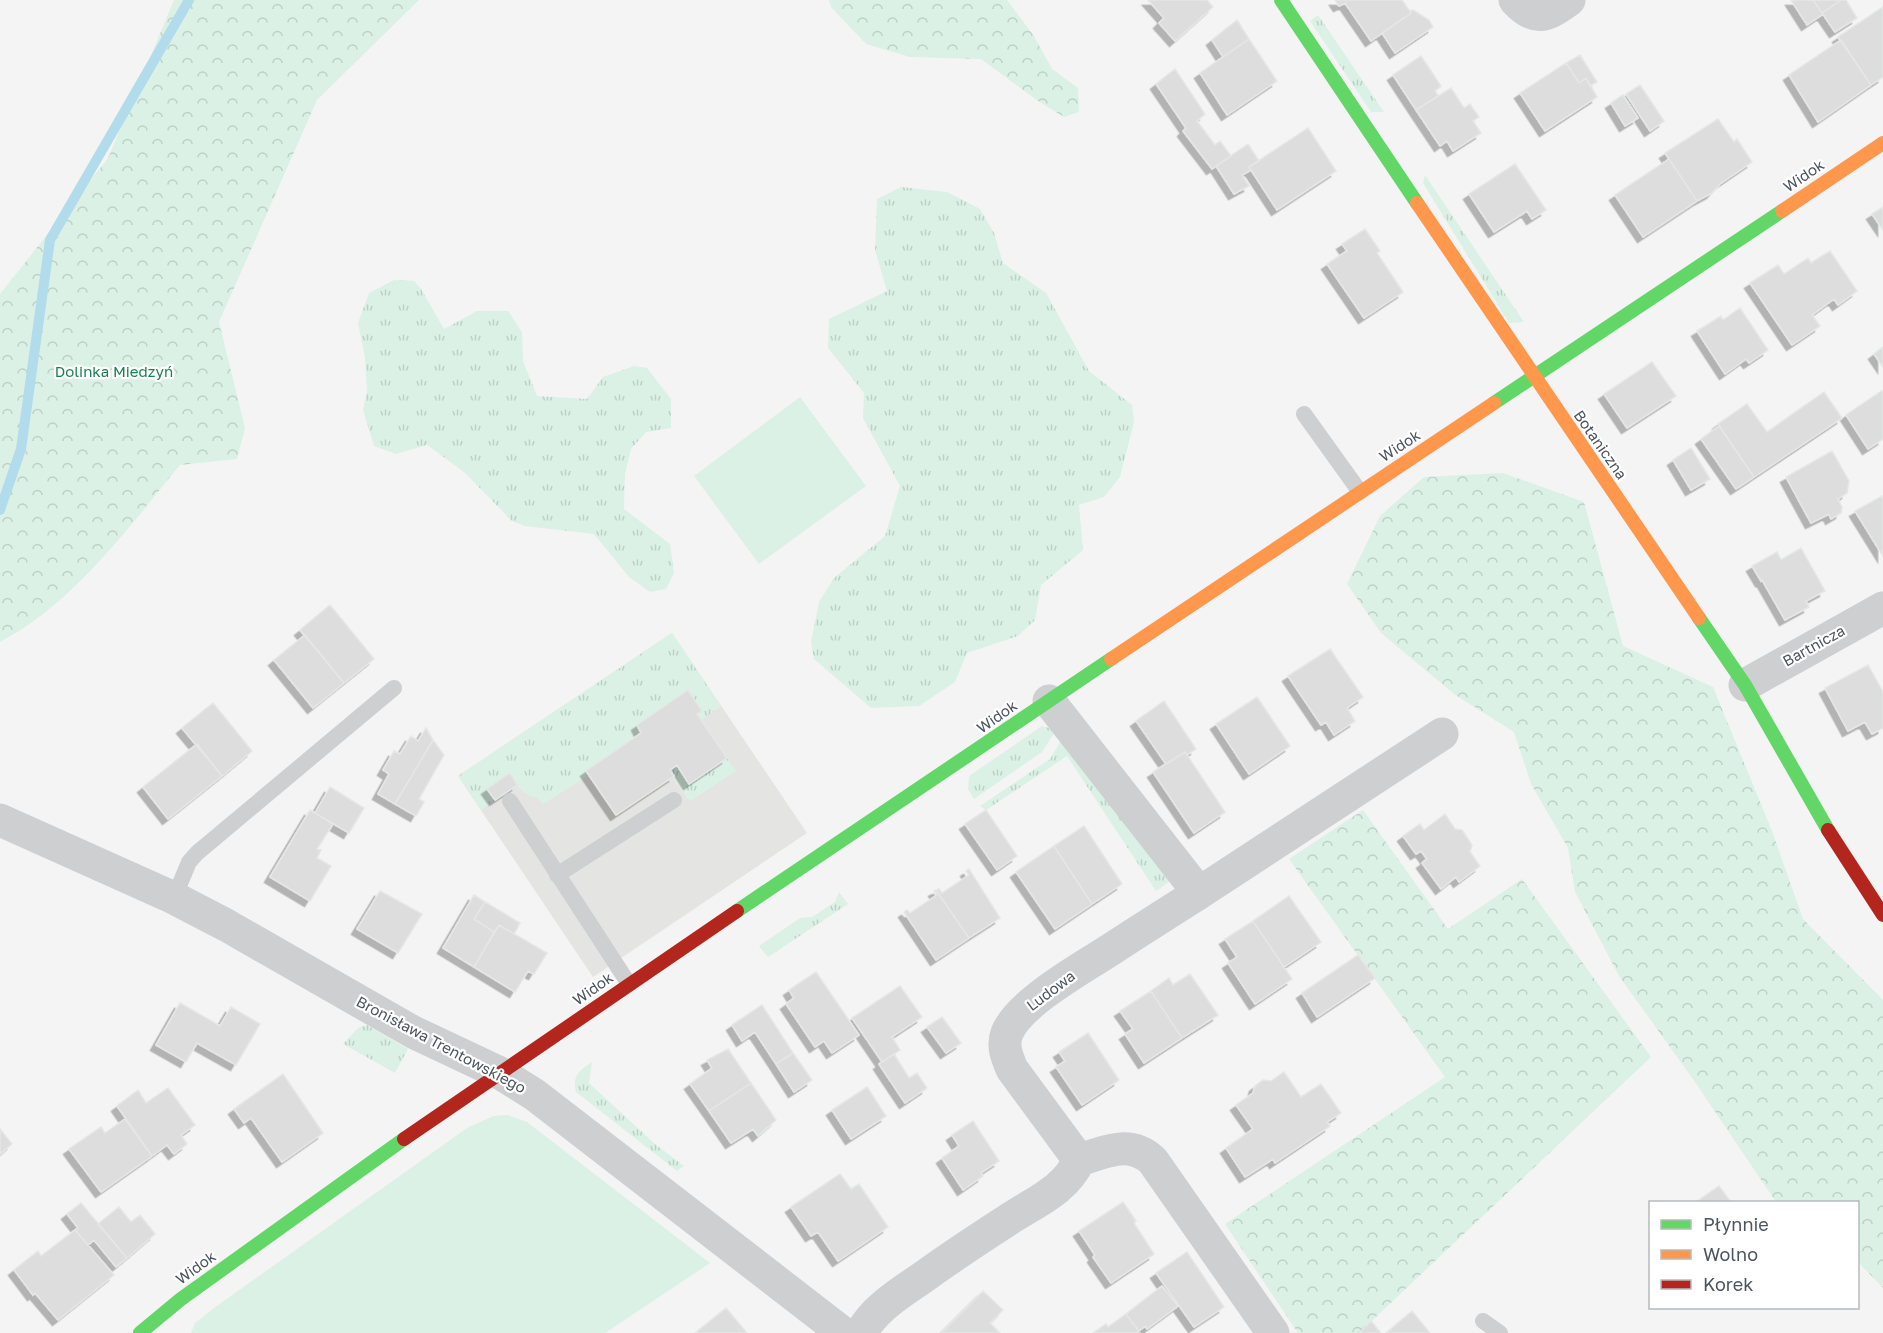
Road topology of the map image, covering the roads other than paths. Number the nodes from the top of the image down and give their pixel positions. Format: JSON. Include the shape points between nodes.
{"nodes":[{"id":1,"x":1281,"y":0,"type":"edge"},
{"id":2,"x":1515,"y":0,"type":"edge"},
{"id":3,"x":1569,"y":0,"type":"edge"},
{"id":4,"x":1883,"y":143,"type":"edge"},
{"id":5,"x":1534,"y":377,"type":"junction"},
{"id":6,"x":1304,"y":414,"type":"dead end"},
{"id":7,"x":1360,"y":492,"type":"junction"},
{"id":8,"x":1883,"y":608,"type":"edge"},
{"id":9,"x":1745,"y":685,"type":"junction"},
{"id":10,"x":394,"y":688,"type":"dead end"},
{"id":11,"x":1048,"y":701,"type":"junction"},
{"id":12,"x":1442,"y":734,"type":"dead end"},
{"id":13,"x":510,"y":801,"type":"dead end"},
{"id":14,"x":674,"y":801,"type":"dead end"},
{"id":15,"x":0,"y":820,"type":"edge"},
{"id":16,"x":557,"y":875,"type":"junction"},
{"id":17,"x":1199,"y":893,"type":"junction"},
{"id":18,"x":174,"y":898,"type":"junction"},
{"id":19,"x":1883,"y":915,"type":"edge"},
{"id":20,"x":628,"y":984,"type":"junction"},
{"id":21,"x":500,"y":1073,"type":"junction"},
{"id":22,"x":1079,"y":1160,"type":"junction"},
{"id":23,"x":1483,"y":1321,"type":"dead end"},
{"id":24,"x":148,"y":1330,"type":"edge"},
{"id":25,"x":843,"y":1333,"type":"edge"},
{"id":26,"x":861,"y":1333,"type":"edge"},
{"id":27,"x":1273,"y":1333,"type":"edge"},
{"id":28,"x":1500,"y":1333,"type":"edge"}],
"edges":[{"from":1,"to":5,"type":"street","name":"Botaniczna"},
{"from":2,"to":3,"type":"street","via":[[1530,13],[1539,15],[1548,14]]},
{"from":4,"to":5,"type":"street","name":"Widok"},
{"from":5,"to":7,"type":"street","name":"Widok"},
{"from":5,"to":9,"type":"street","name":"Botaniczna"},
{"from":6,"to":7,"type":"lane"},
{"from":7,"to":11,"type":"street","name":"Widok"},
{"from":8,"to":9,"type":"street","name":"Bartnicza"},
{"from":9,"to":19,"type":"street","name":"Botaniczna","via":[[1832,837]]},
{"from":10,"to":18,"type":"lane","via":[[197,853],[189,862]]},
{"from":11,"to":17,"type":"street"},
{"from":11,"to":20,"type":"street","name":"Widok"},
{"from":12,"to":17,"type":"street","name":"Ludowa"},
{"from":13,"to":16,"type":"lane"},
{"from":14,"to":16,"type":"lane"},
{"from":15,"to":18,"type":"street","name":"Bronisława Trentowskiego"},
{"from":16,"to":20,"type":"lane"},
{"from":17,"to":22,"type":"street","name":"Ludowa","via":[[1056,985],[1028,1006],[1007,1032],[1006,1054],[1012,1069]]},
{"from":18,"to":21,"type":"street","name":"Bronisława Trentowskiego","via":[[413,1032]]},
{"from":20,"to":21,"type":"street","name":"Widok"},
{"from":21,"to":24,"type":"street","name":"Widok","via":[[190,1292]]},
{"from":21,"to":25,"type":"street","name":"Bronisława Trentowskiego","via":[[535,1095]]},
{"from":22,"to":26,"type":"street","via":[[1075,1170],[1046,1197],[882,1305]]},
{"from":22,"to":27,"type":"street","via":[[1121,1148],[1136,1149],[1154,1161]]},
{"from":23,"to":28,"type":"lane"}]}
